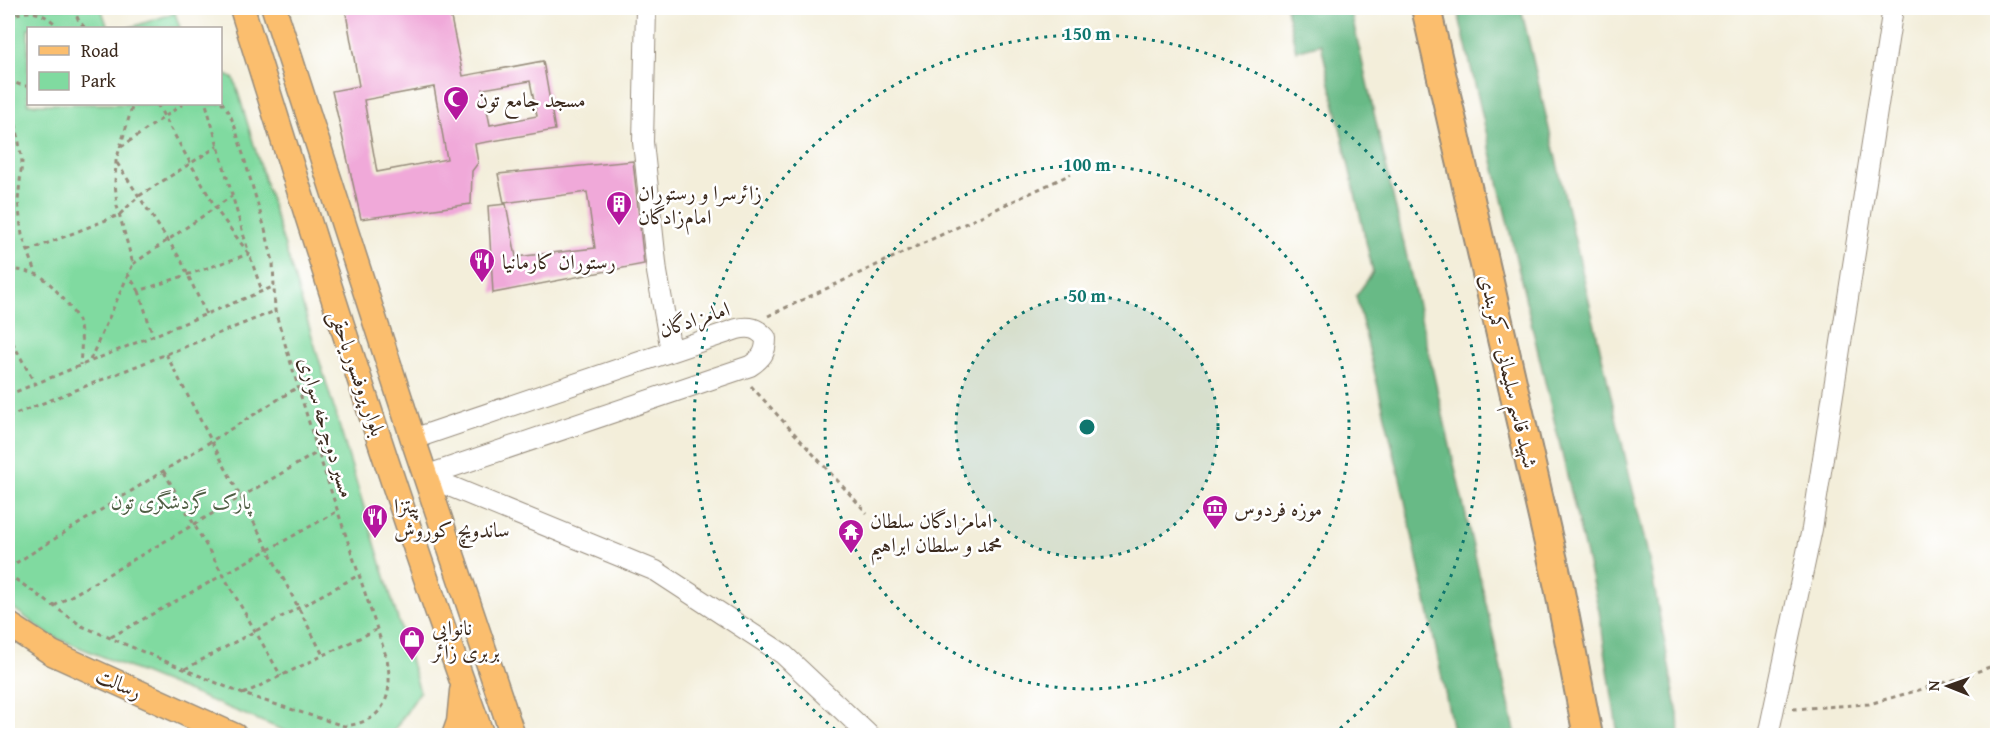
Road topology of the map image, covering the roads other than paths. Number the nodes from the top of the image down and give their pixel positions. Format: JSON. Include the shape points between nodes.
{"nodes":[{"id":1,"x":242,"y":8,"type":"edge"},
{"id":2,"x":274,"y":8,"type":"edge"},
{"id":3,"x":646,"y":8,"type":"edge"},
{"id":4,"x":1426,"y":8,"type":"edge"},
{"id":5,"x":1893,"y":8,"type":"edge"},
{"id":6,"x":671,"y":351,"type":"junction"},
{"id":7,"x":413,"y":439,"type":"junction"},
{"id":8,"x":425,"y":476,"type":"junction"},
{"id":9,"x":8,"y":624,"type":"edge"},
{"id":10,"x":480,"y":638,"type":"junction"},
{"id":11,"x":450,"y":649,"type":"junction"},
{"id":12,"x":235,"y":735,"type":"edge"},
{"id":13,"x":454,"y":735,"type":"edge"},
{"id":14,"x":482,"y":735,"type":"edge"},
{"id":15,"x":513,"y":735,"type":"edge"},
{"id":16,"x":870,"y":735,"type":"edge"},
{"id":17,"x":1588,"y":735,"type":"edge"},
{"id":18,"x":1768,"y":735,"type":"edge"}],
"edges":[{"from":1,"to":11,"type":"main road","name":"بلوار پروفسور یاحقی","via":[[329,286]]},
{"from":2,"to":7,"type":"main road","name":"بلوار پروفسور یاحقی"},
{"from":3,"to":6,"type":"street","via":[[643,142],[657,272]]},
{"from":4,"to":17,"type":"highway","name":"شهید قاسم سلیمانی - کمربندی","via":[[1559,587]]},
{"from":5,"to":18,"type":"street","via":[[1812,529]]},
{"from":6,"to":7,"type":"street","name":"امامزادگان"},
{"from":6,"to":8,"type":"street","name":"امامزادگان","via":[[746,327],[758,330],[766,338],[761,359],[737,370]]},
{"from":7,"to":8,"type":"main road","name":"بلوار پروفسور یاحقی"},
{"from":8,"to":10,"type":"main road","name":"بلوار پروفسور یاحقی"},
{"from":8,"to":16,"type":"street","via":[[656,572],[783,654]]},
{"from":9,"to":12,"type":"main road","name":"رسالت","via":[[52,653]]},
{"from":10,"to":11,"type":"main road"},
{"from":10,"to":15,"type":"main road","name":"بلوار پروفسور یاحقی"},
{"from":11,"to":13,"type":"main road","via":[[462,688]]},
{"from":11,"to":14,"type":"main road","name":"بلوار پروفسور یاحقی"}]}
